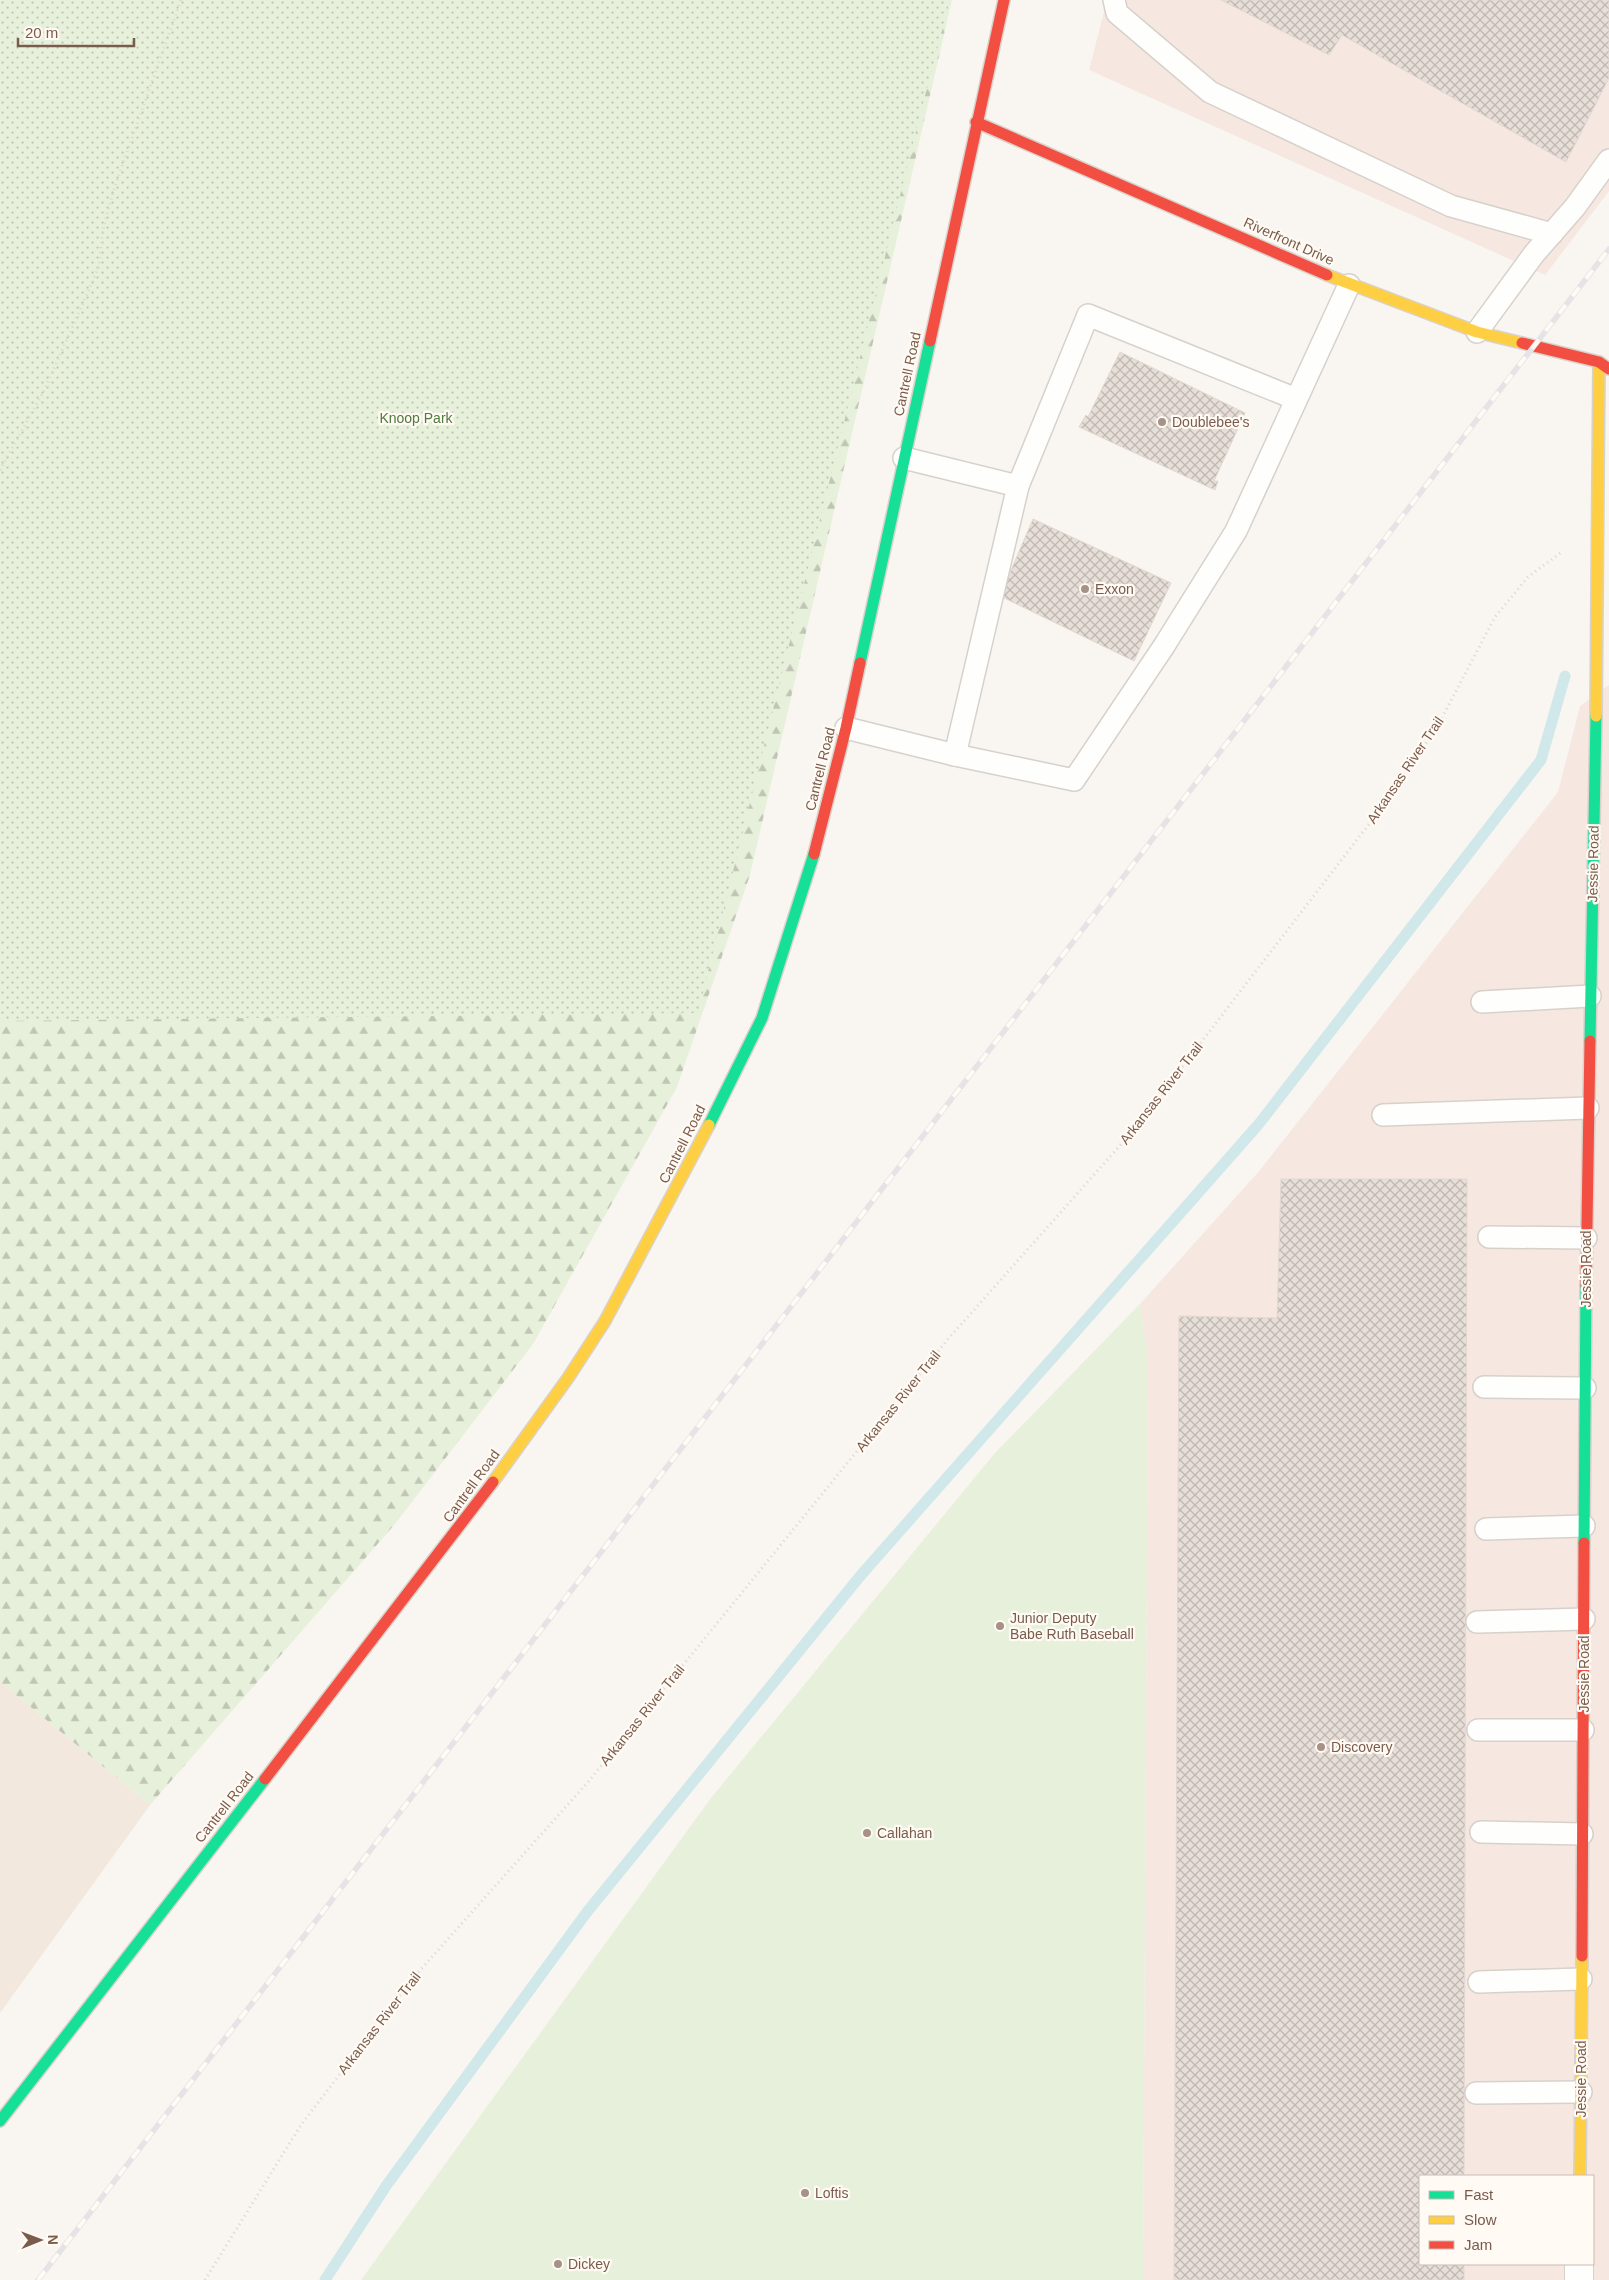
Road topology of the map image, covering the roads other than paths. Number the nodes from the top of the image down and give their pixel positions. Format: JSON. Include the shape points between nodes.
{"nodes":[{"id":1,"x":1004,"y":0,"type":"edge"},
{"id":2,"x":1114,"y":0,"type":"edge"},
{"id":3,"x":976,"y":122,"type":"junction"},
{"id":4,"x":1609,"y":160,"type":"edge"},
{"id":5,"x":1552,"y":234,"type":"junction"},
{"id":6,"x":1349,"y":285,"type":"junction"},
{"id":7,"x":1477,"y":332,"type":"junction"},
{"id":8,"x":1606,"y":362,"type":"edge"},
{"id":9,"x":1296,"y":399,"type":"junction"},
{"id":10,"x":904,"y":458,"type":"junction"},
{"id":11,"x":1018,"y":486,"type":"junction"},
{"id":12,"x":846,"y":728,"type":"junction"},
{"id":13,"x":955,"y":755,"type":"junction"},
{"id":14,"x":1590,"y":996,"type":"junction"},
{"id":15,"x":1482,"y":1002,"type":"dead end"},
{"id":16,"x":1588,"y":1108,"type":"junction"},
{"id":17,"x":1383,"y":1115,"type":"dead end"},
{"id":18,"x":1489,"y":1237,"type":"dead end"},
{"id":19,"x":1586,"y":1238,"type":"junction"},
{"id":20,"x":1484,"y":1388,"type":"dead end"},
{"id":21,"x":1585,"y":1388,"type":"junction"},
{"id":22,"x":1584,"y":1526,"type":"junction"},
{"id":23,"x":1486,"y":1529,"type":"dead end"},
{"id":24,"x":1584,"y":1620,"type":"junction"},
{"id":25,"x":1477,"y":1622,"type":"dead end"},
{"id":26,"x":1478,"y":1730,"type":"dead end"},
{"id":27,"x":1583,"y":1730,"type":"junction"},
{"id":28,"x":1480,"y":1832,"type":"dead end"},
{"id":29,"x":1582,"y":1834,"type":"junction"},
{"id":30,"x":1581,"y":1979,"type":"junction"},
{"id":31,"x":1479,"y":1982,"type":"dead end"},
{"id":32,"x":1580,"y":2092,"type":"junction"},
{"id":33,"x":1476,"y":2093,"type":"dead end"},
{"id":34,"x":0,"y":2121,"type":"edge"},
{"id":35,"x":1580,"y":2175,"type":"edge"},
{"id":36,"x":1579,"y":2265,"type":"edge"},
{"id":37,"x":1579,"y":2280,"type":"edge"}],
"edges":[{"from":1,"to":3,"type":"street","name":"Cantrell Road"},
{"from":2,"to":5,"type":"lane","via":[[1117,13],[1210,92],[1451,206]]},
{"from":3,"to":6,"type":"street","name":"Riverfront Drive"},
{"from":3,"to":10,"type":"street","name":"Cantrell Road"},
{"from":4,"to":5,"type":"lane"},
{"from":5,"to":7,"type":"lane"},
{"from":6,"to":7,"type":"street","name":"Riverfront Drive"},
{"from":6,"to":9,"type":"lane"},
{"from":7,"to":8,"type":"street","name":"Riverfront Drive"},
{"from":8,"to":14,"type":"street","name":"Jessie Road","via":[[1599,540]]},
{"from":9,"to":11,"type":"lane","via":[[1088,315]]},
{"from":9,"to":13,"type":"lane","via":[[1236,532],[1074,780]]},
{"from":10,"to":11,"type":"lane"},
{"from":10,"to":12,"type":"street","name":"Cantrell Road"},
{"from":11,"to":13,"type":"lane"},
{"from":12,"to":13,"type":"lane"},
{"from":12,"to":34,"type":"street","name":"Cantrell Road","via":[[809,872],[762,1018],[605,1321],[471,1513]]},
{"from":14,"to":15,"type":"lane"},
{"from":14,"to":16,"type":"street","name":"Jessie Road"},
{"from":16,"to":17,"type":"lane"},
{"from":16,"to":19,"type":"street","name":"Jessie Road"},
{"from":18,"to":19,"type":"lane"},
{"from":19,"to":21,"type":"street","name":"Jessie Road"},
{"from":20,"to":21,"type":"lane"},
{"from":21,"to":22,"type":"street","name":"Jessie Road"},
{"from":22,"to":23,"type":"lane"},
{"from":22,"to":24,"type":"street","name":"Jessie Road"},
{"from":24,"to":25,"type":"lane"},
{"from":24,"to":27,"type":"street","name":"Jessie Road"},
{"from":26,"to":27,"type":"lane"},
{"from":27,"to":29,"type":"street","name":"Jessie Road"},
{"from":28,"to":29,"type":"lane"},
{"from":29,"to":30,"type":"street","name":"Jessie Road"},
{"from":30,"to":31,"type":"lane"},
{"from":30,"to":32,"type":"street","name":"Jessie Road"},
{"from":32,"to":33,"type":"lane"},
{"from":32,"to":35,"type":"street","name":"Jessie Road"},
{"from":36,"to":37,"type":"street"}]}
